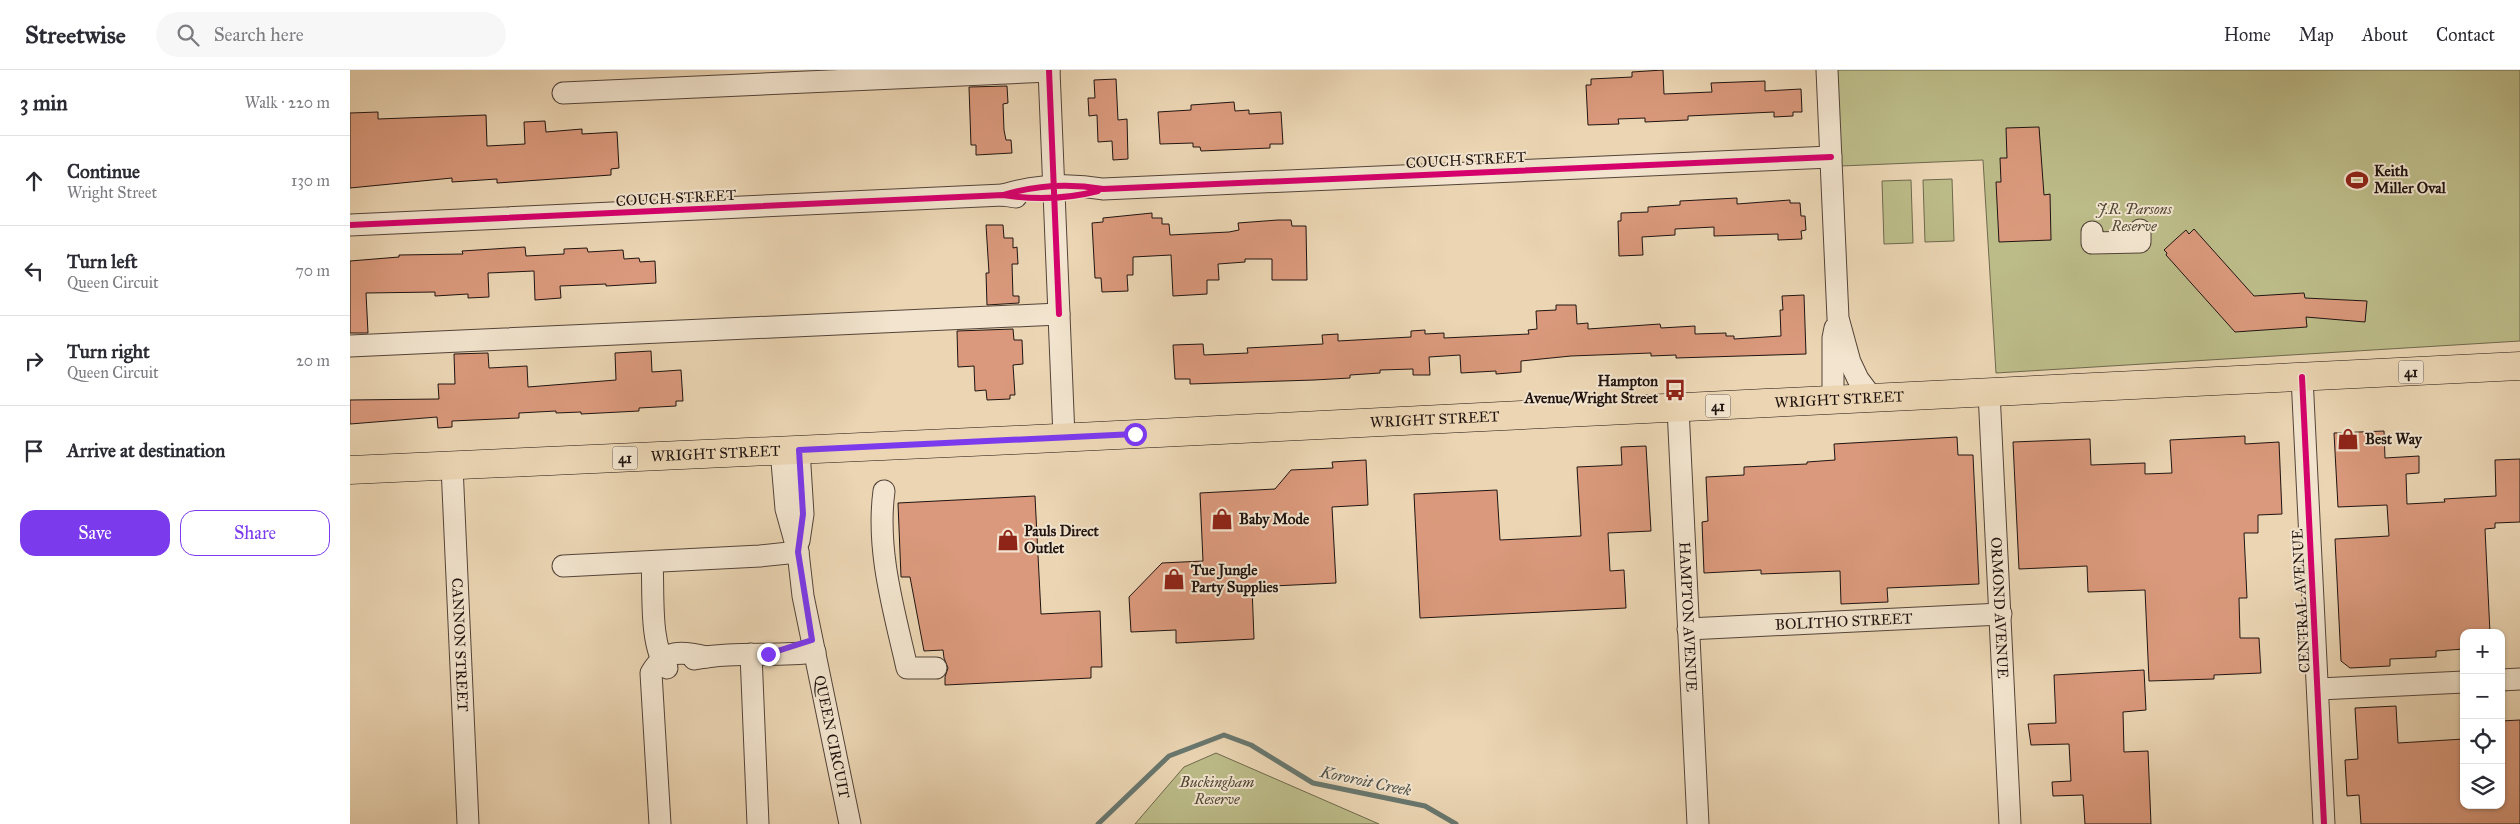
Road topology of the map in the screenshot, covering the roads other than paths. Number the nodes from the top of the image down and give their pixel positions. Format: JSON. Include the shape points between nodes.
{"nodes":[{"id":1,"x":1049,"y":70,"type":"edge"},
{"id":2,"x":1827,"y":70,"type":"edge"},
{"id":3,"x":563,"y":93,"type":"dead end"},
{"id":4,"x":1831,"y":157,"type":"junction"},
{"id":5,"x":1054,"y":192,"type":"junction"},
{"id":6,"x":350,"y":225,"type":"edge"},
{"id":7,"x":2140,"y":230,"type":"dead end"},
{"id":8,"x":2092,"y":232,"type":"dead end"},
{"id":9,"x":1059,"y":314,"type":"junction"},
{"id":10,"x":1838,"y":318,"type":"junction"},
{"id":11,"x":350,"y":346,"type":"edge"},
{"id":12,"x":2520,"y":366,"type":"edge"},
{"id":13,"x":2302,"y":378,"type":"junction"},
{"id":14,"x":1988,"y":392,"type":"junction"},
{"id":15,"x":1873,"y":399,"type":"junction"},
{"id":16,"x":1833,"y":400,"type":"junction"},
{"id":17,"x":1678,"y":408,"type":"junction"},
{"id":18,"x":1064,"y":437,"type":"junction"},
{"id":19,"x":790,"y":450,"type":"junction"},
{"id":20,"x":452,"y":466,"type":"junction"},
{"id":21,"x":350,"y":470,"type":"edge"},
{"id":22,"x":884,"y":491,"type":"dead end"},
{"id":23,"x":798,"y":552,"type":"junction"},
{"id":24,"x":652,"y":562,"type":"junction"},
{"id":25,"x":563,"y":566,"type":"dead end"},
{"id":26,"x":2001,"y":614,"type":"junction"},
{"id":27,"x":1688,"y":629,"type":"junction"},
{"id":28,"x":813,"y":646,"type":"junction"},
{"id":29,"x":760,"y":654,"type":"junction"},
{"id":30,"x":664,"y":663,"type":"junction"},
{"id":31,"x":936,"y":668,"type":"dead end"},
{"id":32,"x":2520,"y":679,"type":"edge"},
{"id":33,"x":2505,"y":680,"type":"edge"},
{"id":34,"x":2460,"y":682,"type":"edge"},
{"id":35,"x":2318,"y":689,"type":"junction"},
{"id":36,"x":468,"y":824,"type":"edge"},
{"id":37,"x":660,"y":824,"type":"edge"},
{"id":38,"x":758,"y":824,"type":"edge"},
{"id":39,"x":850,"y":824,"type":"edge"},
{"id":40,"x":1698,"y":824,"type":"edge"},
{"id":41,"x":2010,"y":824,"type":"edge"},
{"id":42,"x":2324,"y":824,"type":"edge"}],
"edges":[{"from":1,"to":3,"type":"street"},
{"from":1,"to":5,"type":"street"},
{"from":2,"to":4,"type":"street"},
{"from":4,"to":5,"type":"street","name":"COUCH STREET","via":[[1103,189],[1077,196]]},
{"from":4,"to":10,"type":"street"},
{"from":5,"to":6,"type":"street","name":"COUCH STREET","via":[[1028,199],[1003,195]]},
{"from":5,"to":9,"type":"street"},
{"from":7,"to":8,"type":"street","via":[[2140,242],[2092,243]]},
{"from":9,"to":11,"type":"street"},
{"from":9,"to":18,"type":"street"},
{"from":10,"to":15,"type":"street","via":[[1850,362]]},
{"from":10,"to":16,"type":"street","via":[[1833,338]]},
{"from":12,"to":13,"type":"main road","name":"WRIGHT STREET","number":"41"},
{"from":13,"to":14,"type":"main road","name":"WRIGHT STREET","number":"41"},
{"from":13,"to":35,"type":"street","name":"CENTRAL AVENUE"},
{"from":14,"to":15,"type":"main road","name":"WRIGHT STREET","number":"41"},
{"from":14,"to":26,"type":"street","name":"ORMOND AVENUE"},
{"from":15,"to":16,"type":"main road","name":"WRIGHT STREET","number":"41"},
{"from":16,"to":17,"type":"main road","name":"WRIGHT STREET","number":"41"},
{"from":17,"to":18,"type":"main road","name":"WRIGHT STREET","number":"41"},
{"from":17,"to":27,"type":"street","name":"HAMPTON AVENUE"},
{"from":18,"to":19,"type":"main road","name":"WRIGHT STREET","number":"41"},
{"from":19,"to":20,"type":"main road","name":"WRIGHT STREET","number":"41"},
{"from":19,"to":23,"type":"street","name":"QUEEN CIRCUIT","via":[[803,514]]},
{"from":20,"to":21,"type":"main road","name":"WRIGHT STREET","number":"41"},
{"from":20,"to":36,"type":"street","name":"CANNON STREET"},
{"from":22,"to":31,"type":"street","via":[[881,515],[884,561],[907,668]]},
{"from":23,"to":24,"type":"street"},
{"from":23,"to":28,"type":"street","name":"QUEEN CIRCUIT"},
{"from":24,"to":25,"type":"street"},
{"from":24,"to":30,"type":"street","via":[[656,639]]},
{"from":26,"to":27,"type":"street","name":"BOLITHO STREET"},
{"from":26,"to":41,"type":"street","name":"ORMOND AVENUE"},
{"from":27,"to":40,"type":"street","name":"HAMPTON AVENUE"},
{"from":28,"to":29,"type":"street"},
{"from":28,"to":39,"type":"street","name":"QUEEN CIRCUIT"},
{"from":29,"to":30,"type":"street","via":[[706,656]]},
{"from":29,"to":38,"type":"street"},
{"from":30,"to":37,"type":"street","via":[[654,694]]},
{"from":32,"to":33,"type":"street"},
{"from":34,"to":35,"type":"street"},
{"from":35,"to":42,"type":"street","name":"CENTRAL AVENUE"}]}
